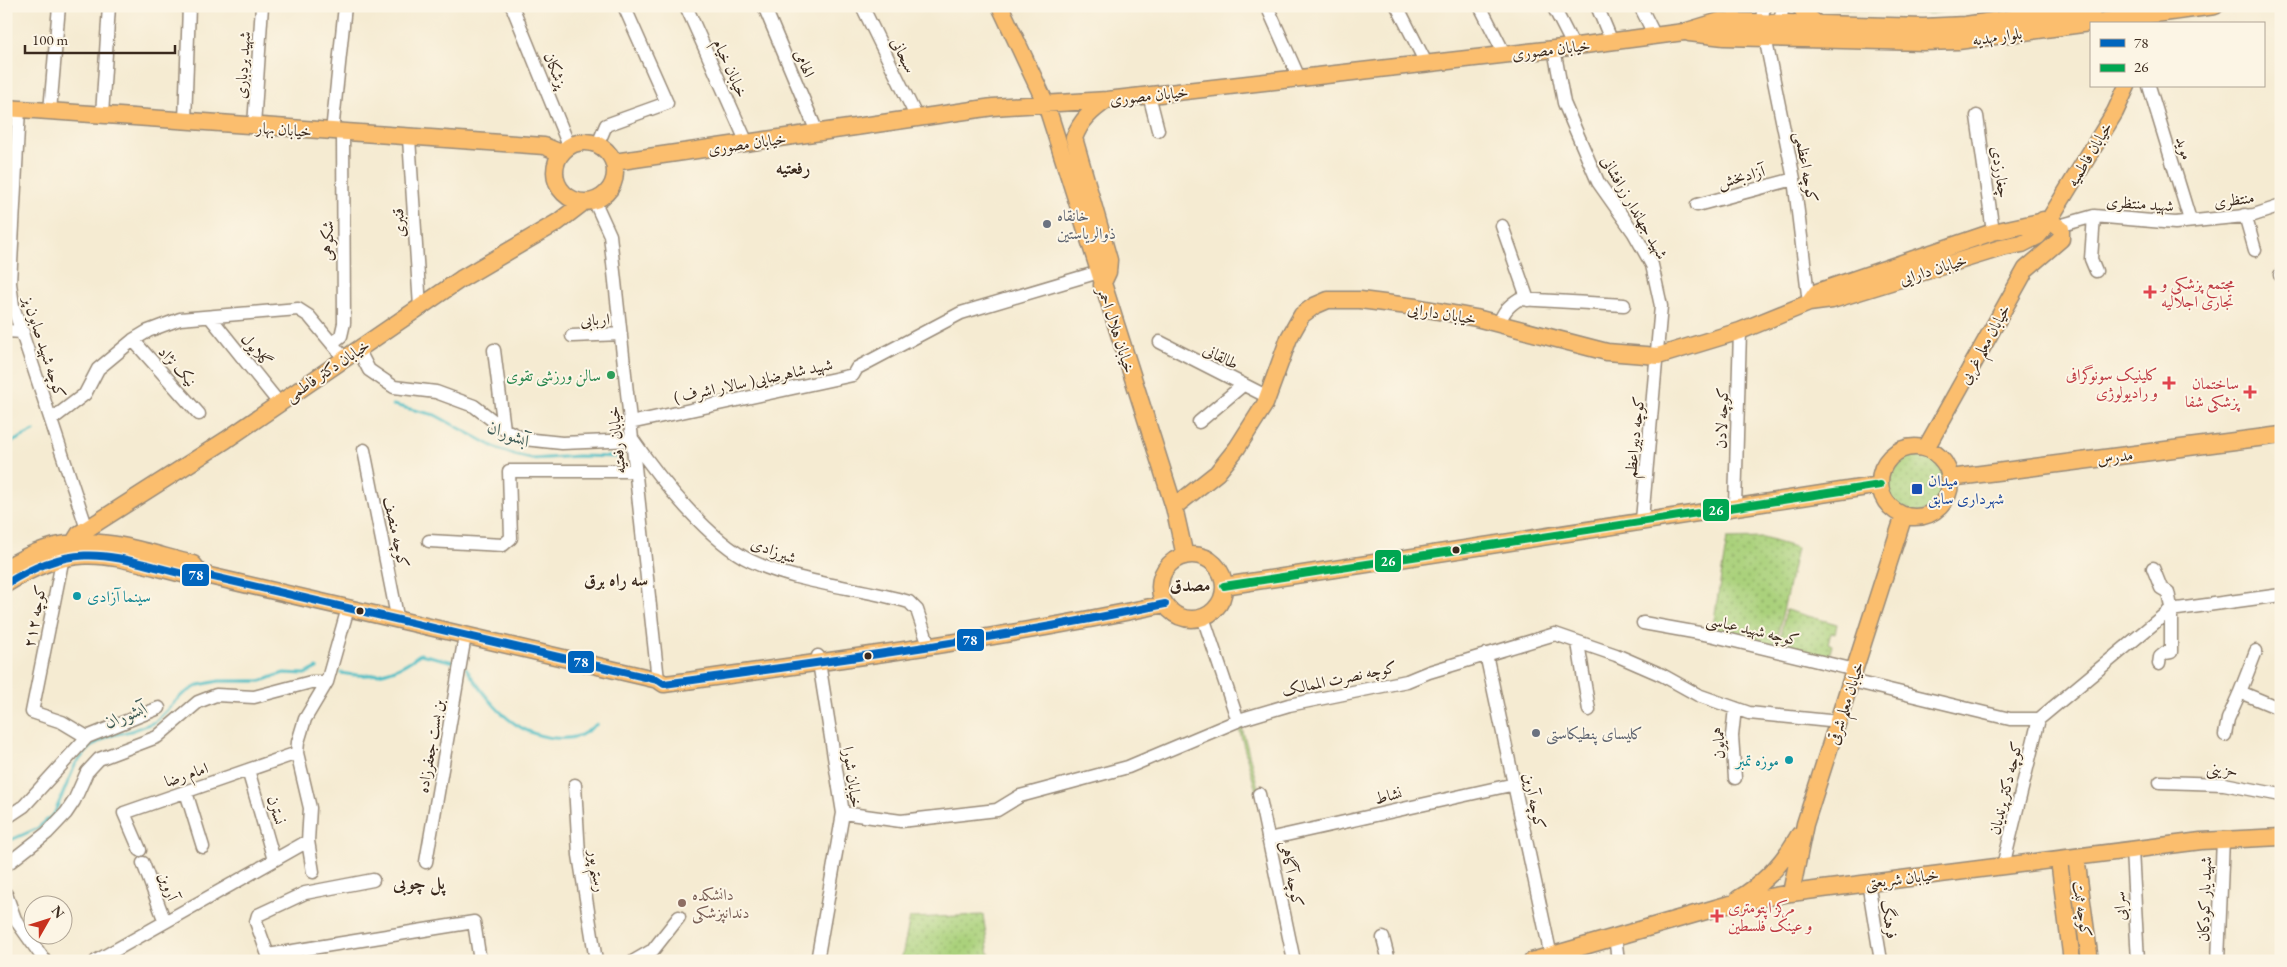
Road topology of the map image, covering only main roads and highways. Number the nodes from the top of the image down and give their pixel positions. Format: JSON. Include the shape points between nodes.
{"nodes":[{"id":1,"x":1000,"y":6,"type":"edge"},
{"id":2,"x":1800,"y":6,"type":"edge"},
{"id":3,"x":2096,"y":6,"type":"edge"},
{"id":4,"x":2214,"y":6,"type":"edge"},
{"id":5,"x":2147,"y":15,"type":"edge"},
{"id":6,"x":2096,"y":22,"type":"edge"},
{"id":7,"x":1816,"y":23,"type":"junction"},
{"id":8,"x":2090,"y":23,"type":"edge"},
{"id":9,"x":1770,"y":25,"type":"edge"},
{"id":10,"x":1923,"y":35,"type":"junction"},
{"id":11,"x":2126,"y":88,"type":"edge"},
{"id":12,"x":1107,"y":100,"type":"junction"},
{"id":13,"x":1046,"y":104,"type":"junction"},
{"id":14,"x":13,"y":108,"type":"edge"},
{"id":15,"x":565,"y":149,"type":"junction"},
{"id":16,"x":614,"y":162,"type":"junction"},
{"id":17,"x":589,"y":201,"type":"junction"},
{"id":18,"x":2050,"y":222,"type":"junction"},
{"id":19,"x":1999,"y":231,"type":"junction"},
{"id":20,"x":2009,"y":246,"type":"junction"},
{"id":21,"x":1101,"y":278,"type":"junction"},
{"id":22,"x":1810,"y":303,"type":"junction"},
{"id":23,"x":2281,"y":435,"type":"edge"},
{"id":24,"x":1926,"y":448,"type":"junction"},
{"id":25,"x":1950,"y":478,"type":"junction"},
{"id":26,"x":1880,"y":485,"type":"junction"},
{"id":27,"x":1174,"y":507,"type":"junction"},
{"id":28,"x":112,"y":513,"type":"junction"},
{"id":29,"x":1904,"y":515,"type":"junction"},
{"id":30,"x":74,"y":542,"type":"junction"},
{"id":31,"x":122,"y":547,"type":"junction"},
{"id":32,"x":1185,"y":556,"type":"junction"},
{"id":33,"x":6,"y":568,"type":"edge"},
{"id":34,"x":201,"y":574,"type":"junction"},
{"id":35,"x":6,"y":584,"type":"edge"},
{"id":36,"x":1224,"y":586,"type":"junction"},
{"id":37,"x":1163,"y":600,"type":"junction"},
{"id":38,"x":818,"y":659,"type":"junction"},
{"id":39,"x":1805,"y":824,"type":"junction"},
{"id":40,"x":2281,"y":837,"type":"edge"},
{"id":41,"x":2076,"y":857,"type":"junction"},
{"id":42,"x":2059,"y":860,"type":"junction"},
{"id":43,"x":1791,"y":893,"type":"junction"},
{"id":44,"x":1730,"y":904,"type":"junction"},
{"id":45,"x":2085,"y":918,"type":"junction"},
{"id":46,"x":2068,"y":919,"type":"junction"},
{"id":47,"x":1552,"y":958,"type":"edge"},
{"id":48,"x":1532,"y":961,"type":"edge"},
{"id":49,"x":2072,"y":961,"type":"edge"},
{"id":50,"x":2090,"y":961,"type":"edge"}],
"edges":[{"from":1,"to":13,"type":"main road","name":"خیابان هلال احمر"},
{"from":2,"to":7,"type":"main road"},
{"from":3,"to":10,"type":"main road","name":"بلوار مهدیه","via":[[1965,25]]},
{"from":4,"to":5,"type":"main road","name":"بلوار مهدیه"},
{"from":5,"to":6,"type":"main road","name":"بلوار مهدیه"},
{"from":7,"to":9,"type":"main road","name":"بلوار مهدیه"},
{"from":7,"to":10,"type":"main road","name":"بلوار مهدیه"},
{"from":8,"to":10,"type":"main road","name":"بلوار مهدیه","via":[[1958,41]]},
{"from":9,"to":10,"type":"main road","name":"بلوار مهدیه"},
{"from":9,"to":12,"type":"main road","name":"خیابان مصوری","via":[[1724,37],[1684,32]]},
{"from":11,"to":18,"type":"main road","name":"خیابان فاطمیه"},
{"from":12,"to":13,"type":"main road","name":"خیابان مصوری"},
{"from":12,"to":21,"type":"main road","via":[[1088,113],[1074,138],[1109,260],[1108,272]]},
{"from":13,"to":16,"type":"main road","name":"خیابان مصوری","via":[[993,107]]},
{"from":13,"to":21,"type":"main road","name":"خیابان هلال احمر"},
{"from":14,"to":15,"type":"main road","name":"خیابان بهار"},
{"from":15,"to":16,"type":"main road","via":[[586,141],[598,144],[605,148]]},
{"from":15,"to":17,"type":"main road","via":[[555,171],[558,185],[573,200]]},
{"from":16,"to":17,"type":"main road","via":[[615,178],[608,192]]},
{"from":17,"to":28,"type":"main road","name":"خیابان دکتر فاطمی","via":[[491,259]]},
{"from":18,"to":19,"type":"main road","name":"خیابان دارایی"},
{"from":18,"to":20,"type":"main road","name":"خیابان دارایی","via":[[2038,236]]},
{"from":18,"to":24,"type":"main road","name":"خیابان معلم غربی","via":[[2061,230],[2061,239],[2026,269]]},
{"from":19,"to":20,"type":"main road","via":[[2010,231],[2013,236]]},
{"from":19,"to":22,"type":"main road","name":"خیابان دارایی","via":[[1817,292]]},
{"from":20,"to":22,"type":"main road","name":"خیابان دارایی","via":[[1832,300]]},
{"from":21,"to":27,"type":"main road","name":"خیابان هلال احمر"},
{"from":22,"to":27,"type":"main road","name":"خیابان دارایی","via":[[1740,331],[1658,356],[1607,352],[1476,318],[1360,300],[1328,300],[1302,316],[1289,338],[1268,397],[1254,424],[1217,473]]},
{"from":23,"to":25,"type":"main road","name":"مدرس"},
{"from":24,"to":25,"type":"main road","via":[[1942,460]]},
{"from":24,"to":26,"type":"main road","via":[[1905,448],[1896,452],[1883,467]]},
{"from":25,"to":29,"type":"main road","via":[[1945,500],[1937,509],[1916,516]]},
{"from":26,"to":29,"type":"main road","via":[[1888,504]]},
{"from":26,"to":36,"type":"main road"},
{"from":27,"to":32,"type":"main road","name":"خیابان هلال احمر"},
{"from":28,"to":30,"type":"main road","name":"خیابان دکتر فاطمی","via":[[79,534]]},
{"from":28,"to":31,"type":"main road","via":[[108,530]]},
{"from":29,"to":39,"type":"main road","name":"خیابان معلم شرقی"},
{"from":30,"to":31,"type":"main road"},
{"from":30,"to":33,"type":"main road","via":[[33,553]]},
{"from":31,"to":34,"type":"main road","via":[[192,564]]},
{"from":32,"to":36,"type":"main road","via":[[1211,562],[1222,577]]},
{"from":32,"to":37,"type":"main road","via":[[1172,563],[1162,576]]},
{"from":34,"to":35,"type":"main road","via":[[191,576],[103,555],[78,554],[37,566]]},
{"from":34,"to":38,"type":"main road","via":[[658,680]]},
{"from":36,"to":37,"type":"main road","via":[[1219,605],[1203,617],[1178,616]]},
{"from":37,"to":38,"type":"main road"},
{"from":37,"to":38,"type":"main road","via":[[1077,622]]},
{"from":39,"to":43,"type":"main road","name":"خیابان معلم شرقی"},
{"from":39,"to":44,"type":"main road","via":[[1774,871]]},
{"from":40,"to":41,"type":"main road","name":"خیابان شریعتی","via":[[2223,839]]},
{"from":41,"to":42,"type":"main road","name":"خیابان شریعتی"},
{"from":41,"to":45,"type":"main road","name":"کوچه ثبت"},
{"from":42,"to":43,"type":"main road","name":"خیابان شریعتی"},
{"from":42,"to":46,"type":"main road","name":"کوچه ثبت"},
{"from":43,"to":44,"type":"main road","name":"خیابان شریعتی"},
{"from":44,"to":47,"type":"main road","name":"خیابان شریعتی","via":[[1615,936]]},
{"from":45,"to":46,"type":"main road","via":[[2077,913]]},
{"from":45,"to":50,"type":"main road","name":"کوچه ثبت"},
{"from":46,"to":49,"type":"main road","name":"کوچه ثبت"},
{"from":47,"to":48,"type":"main road","name":"خیابان شریعتی"}]}
